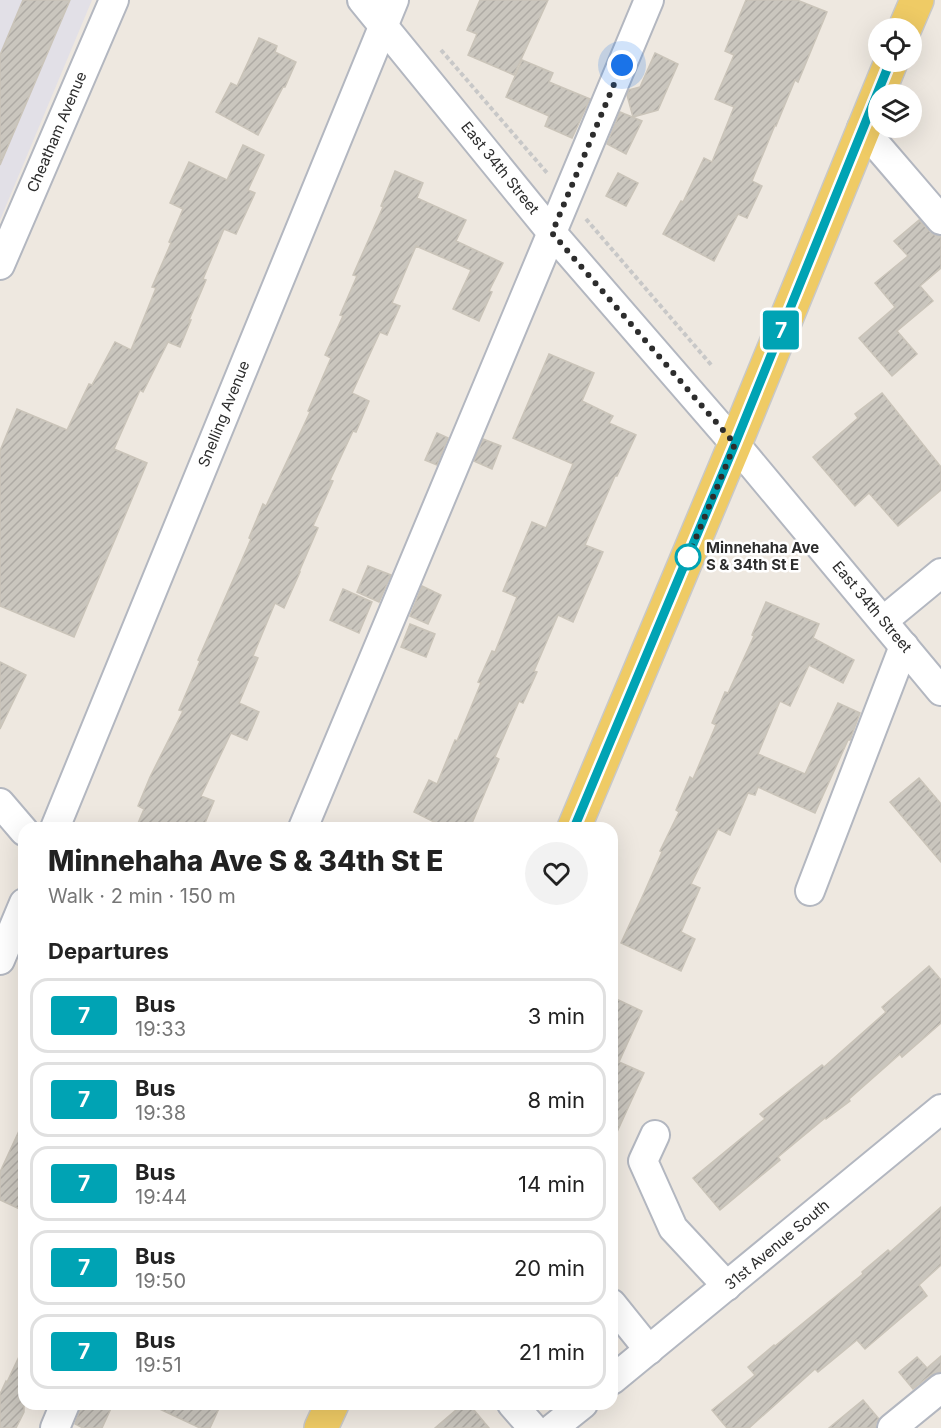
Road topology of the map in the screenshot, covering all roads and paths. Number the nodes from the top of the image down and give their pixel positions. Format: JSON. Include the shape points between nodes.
{"nodes":[{"id":1,"x":114,"y":0,"type":"edge"},
{"id":2,"x":363,"y":0,"type":"edge"},
{"id":3,"x":649,"y":0,"type":"edge"},
{"id":4,"x":916,"y":0,"type":"edge"},
{"id":5,"x":389,"y":12,"type":"edge"},
{"id":6,"x":908,"y":18,"type":"edge"},
{"id":7,"x":887,"y":72,"type":"edge"},
{"id":8,"x":862,"y":129,"type":"junction"},
{"id":9,"x":941,"y":220,"type":"edge"},
{"id":10,"x":552,"y":233,"type":"junction"},
{"id":11,"x":0,"y":265,"type":"edge"},
{"id":12,"x":735,"y":444,"type":"junction"},
{"id":13,"x":941,"y":573,"type":"edge"},
{"id":14,"x":883,"y":621,"type":"junction"},
{"id":15,"x":904,"y":646,"type":"junction"},
{"id":16,"x":941,"y":691,"type":"edge"},
{"id":17,"x":0,"y":803,"type":"edge"},
{"id":18,"x":57,"y":822,"type":"edge"},
{"id":19,"x":306,"y":822,"type":"edge"},
{"id":20,"x":577,"y":822,"type":"edge"},
{"id":21,"x":18,"y":824,"type":"edge"},
{"id":22,"x":810,"y":891,"type":"dead end"},
{"id":23,"x":18,"y":917,"type":"edge"},
{"id":24,"x":0,"y":960,"type":"edge"},
{"id":25,"x":941,"y":1109,"type":"edge"},
{"id":26,"x":655,"y":1135,"type":"dead end"},
{"id":27,"x":727,"y":1286,"type":"junction"},
{"id":28,"x":618,"y":1311,"type":"edge"},
{"id":29,"x":649,"y":1350,"type":"junction"},
{"id":30,"x":618,"y":1375,"type":"edge"},
{"id":31,"x":941,"y":1388,"type":"edge"},
{"id":32,"x":62,"y":1410,"type":"edge"},
{"id":33,"x":329,"y":1410,"type":"edge"},
{"id":34,"x":517,"y":1410,"type":"edge"},
{"id":35,"x":576,"y":1410,"type":"edge"},
{"id":36,"x":55,"y":1428,"type":"edge"},
{"id":37,"x":321,"y":1428,"type":"edge"},
{"id":38,"x":532,"y":1428,"type":"edge"},
{"id":39,"x":553,"y":1428,"type":"edge"},
{"id":40,"x":892,"y":1428,"type":"edge"}],
"edges":[{"from":1,"to":11,"type":"street","name":"Cheatham Avenue"},
{"from":2,"to":5,"type":"street","name":"East 34th Street"},
{"from":3,"to":10,"type":"street"},
{"from":4,"to":6,"type":"main road"},
{"from":5,"to":10,"type":"street","name":"East 34th Street"},
{"from":5,"to":18,"type":"street","name":"Snelling Avenue"},
{"from":7,"to":8,"type":"main road"},
{"from":8,"to":9,"type":"street"},
{"from":8,"to":12,"type":"main road"},
{"from":10,"to":12,"type":"street","name":"East 34th Street"},
{"from":10,"to":19,"type":"street"},
{"from":12,"to":14,"type":"street","name":"East 34th Street"},
{"from":12,"to":20,"type":"main road"},
{"from":13,"to":14,"type":"street"},
{"from":14,"to":15,"type":"street","name":"East 34th Street"},
{"from":15,"to":16,"type":"street","name":"East 34th Street"},
{"from":15,"to":22,"type":"street"},
{"from":17,"to":21,"type":"street"},
{"from":23,"to":24,"type":"street"},
{"from":25,"to":27,"type":"street","name":"31st Avenue South"},
{"from":26,"to":27,"type":"street","via":[[643,1161],[673,1228]]},
{"from":27,"to":29,"type":"street","name":"31st Avenue South"},
{"from":28,"to":29,"type":"street"},
{"from":29,"to":30,"type":"street","name":"31st Avenue South"},
{"from":31,"to":40,"type":"street"},
{"from":32,"to":36,"type":"street"},
{"from":33,"to":37,"type":"main road"},
{"from":34,"to":38,"type":"street"},
{"from":35,"to":39,"type":"street"}]}
